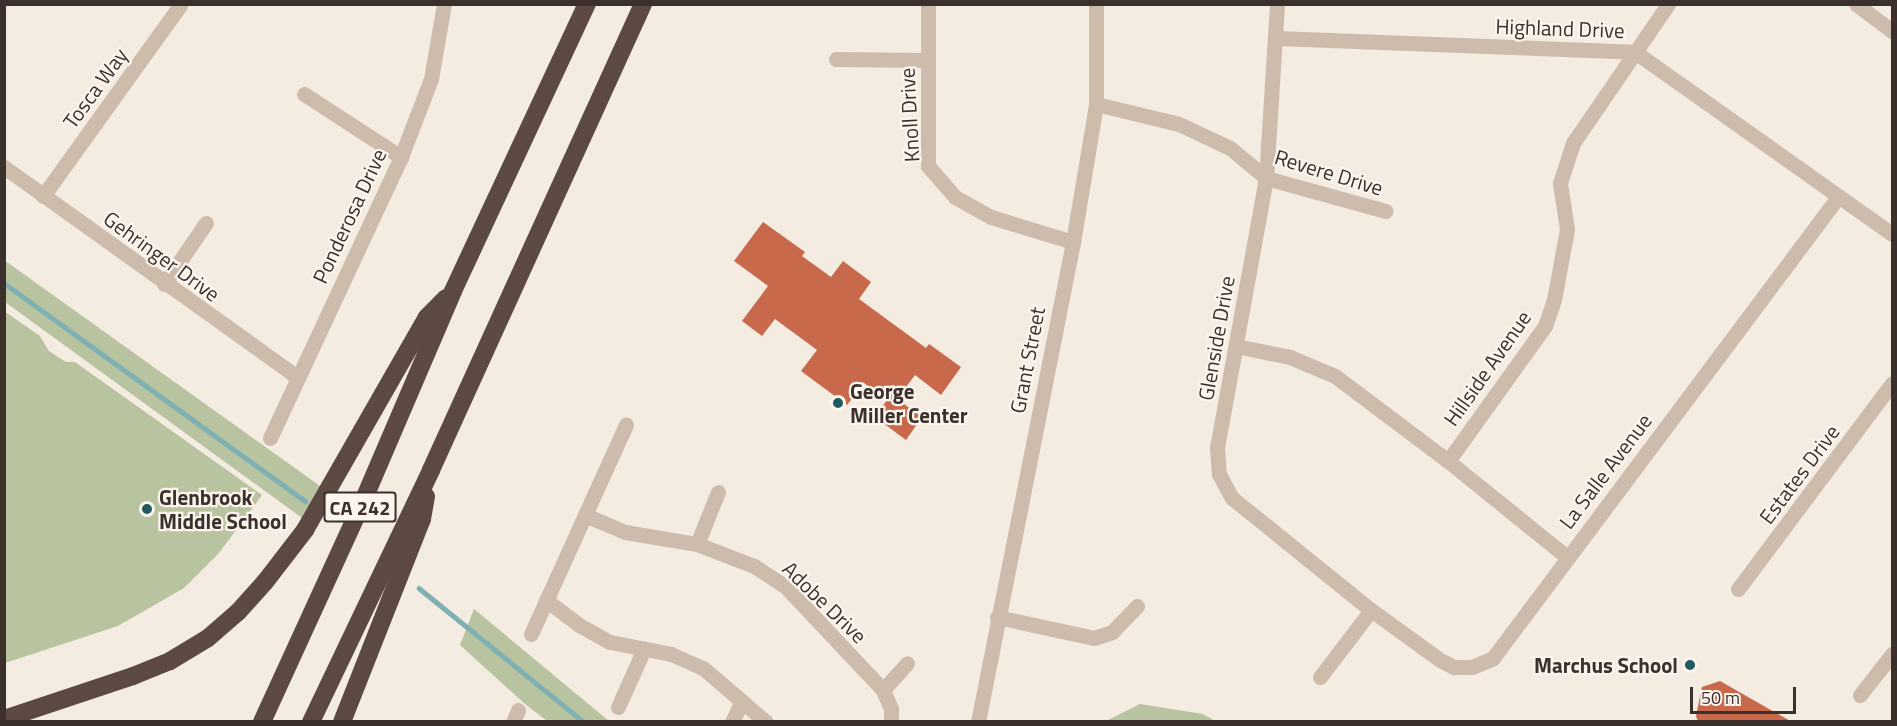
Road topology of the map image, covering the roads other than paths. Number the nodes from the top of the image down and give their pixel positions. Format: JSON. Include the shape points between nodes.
{"nodes":[{"id":1,"x":181,"y":4,"type":"edge"},
{"id":2,"x":444,"y":4,"type":"edge"},
{"id":3,"x":587,"y":4,"type":"edge"},
{"id":4,"x":643,"y":4,"type":"edge"},
{"id":5,"x":928,"y":4,"type":"edge"},
{"id":6,"x":1096,"y":4,"type":"edge"},
{"id":7,"x":1277,"y":4,"type":"edge"},
{"id":8,"x":1668,"y":4,"type":"edge"},
{"id":9,"x":1856,"y":4,"type":"edge"},
{"id":10,"x":1893,"y":32,"type":"edge"},
{"id":11,"x":1277,"y":38,"type":"junction"},
{"id":12,"x":1635,"y":52,"type":"junction"},
{"id":13,"x":836,"y":59,"type":"dead end"},
{"id":14,"x":927,"y":60,"type":"junction"},
{"id":15,"x":304,"y":94,"type":"dead end"},
{"id":16,"x":1096,"y":104,"type":"junction"},
{"id":17,"x":401,"y":157,"type":"junction"},
{"id":18,"x":4,"y":167,"type":"edge"},
{"id":19,"x":1266,"y":178,"type":"junction"},
{"id":20,"x":43,"y":196,"type":"junction"},
{"id":21,"x":1838,"y":197,"type":"junction"},
{"id":22,"x":1386,"y":211,"type":"dead end"},
{"id":23,"x":206,"y":223,"type":"dead end"},
{"id":24,"x":1893,"y":234,"type":"edge"},
{"id":25,"x":1073,"y":242,"type":"junction"},
{"id":26,"x":164,"y":284,"type":"junction"},
{"id":27,"x":453,"y":291,"type":"junction"},
{"id":28,"x":1236,"y":346,"type":"junction"},
{"id":29,"x":297,"y":377,"type":"junction"},
{"id":30,"x":1893,"y":383,"type":"edge"},
{"id":31,"x":626,"y":425,"type":"dead end"},
{"id":32,"x":270,"y":438,"type":"dead end"},
{"id":33,"x":1448,"y":461,"type":"junction"},
{"id":34,"x":431,"y":470,"type":"junction"},
{"id":35,"x":717,"y":492,"type":"dead end"},
{"id":36,"x":585,"y":515,"type":"junction"},
{"id":37,"x":697,"y":543,"type":"junction"},
{"id":38,"x":1567,"y":557,"type":"junction"},
{"id":39,"x":1738,"y":589,"type":"dead end"},
{"id":40,"x":546,"y":600,"type":"junction"},
{"id":41,"x":1137,"y":606,"type":"dead end"},
{"id":42,"x":1371,"y":610,"type":"junction"},
{"id":43,"x":997,"y":617,"type":"junction"},
{"id":44,"x":531,"y":634,"type":"dead end"},
{"id":45,"x":644,"y":649,"type":"junction"},
{"id":46,"x":1893,"y":654,"type":"edge"},
{"id":47,"x":907,"y":663,"type":"dead end"},
{"id":48,"x":1320,"y":677,"type":"dead end"},
{"id":49,"x":883,"y":690,"type":"junction"},
{"id":50,"x":1860,"y":695,"type":"dead end"},
{"id":51,"x":742,"y":701,"type":"junction"},
{"id":52,"x":618,"y":707,"type":"dead end"},
{"id":53,"x":4,"y":719,"type":"edge"},
{"id":54,"x":262,"y":722,"type":"edge"},
{"id":55,"x":311,"y":722,"type":"edge"},
{"id":56,"x":342,"y":722,"type":"edge"},
{"id":57,"x":732,"y":722,"type":"edge"},
{"id":58,"x":766,"y":722,"type":"edge"},
{"id":59,"x":891,"y":722,"type":"edge"},
{"id":60,"x":978,"y":722,"type":"edge"}],
"edges":[{"from":1,"to":20,"type":"street","name":"Tosca Way"},
{"from":2,"to":17,"type":"street","name":"Ponderosa Drive","via":[[431,79]]},
{"from":3,"to":27,"type":"highway","number":"CA 242"},
{"from":4,"to":34,"type":"highway","number":"CA 242"},
{"from":5,"to":14,"type":"street","name":"Knoll Drive"},
{"from":6,"to":16,"type":"street","name":"Grant Street"},
{"from":7,"to":11,"type":"street","name":"Glenside Drive"},
{"from":8,"to":12,"type":"street","name":"Hillside Avenue"},
{"from":9,"to":10,"type":"street"},
{"from":11,"to":12,"type":"street","name":"Highland Drive"},
{"from":11,"to":19,"type":"street","name":"Glenside Drive"},
{"from":12,"to":21,"type":"street","name":"Highland Drive"},
{"from":12,"to":33,"type":"street","name":"Hillside Avenue","via":[[1573,143],[1560,183],[1567,229],[1554,300],[1545,326]]},
{"from":13,"to":14,"type":"street"},
{"from":14,"to":25,"type":"street","name":"Knoll Drive","via":[[928,166],[955,197],[990,217]]},
{"from":15,"to":17,"type":"street"},
{"from":16,"to":19,"type":"street","name":"Revere Drive","via":[[1179,124],[1230,148]]},
{"from":16,"to":25,"type":"street","name":"Grant Street"},
{"from":17,"to":29,"type":"street","name":"Ponderosa Drive"},
{"from":18,"to":20,"type":"street","name":"Gehringer Drive"},
{"from":19,"to":22,"type":"street","name":"Revere Drive"},
{"from":19,"to":28,"type":"street","name":"Glenside Drive"},
{"from":20,"to":26,"type":"street","name":"Gehringer Drive"},
{"from":21,"to":24,"type":"street","name":"Highland Drive"},
{"from":21,"to":38,"type":"street","name":"La Salle Avenue"},
{"from":23,"to":26,"type":"street"},
{"from":25,"to":43,"type":"street","name":"Grant Street"},
{"from":26,"to":29,"type":"street","name":"Gehringer Drive"},
{"from":27,"to":53,"type":"highway","via":[[427,317],[305,530],[238,612],[170,661]]},
{"from":27,"to":54,"type":"highway","number":"CA 242"},
{"from":28,"to":33,"type":"street","via":[[1290,357],[1335,376]]},
{"from":28,"to":42,"type":"street","name":"Glenside Drive","via":[[1217,447],[1219,474],[1232,498]]},
{"from":29,"to":32,"type":"street","name":"Ponderosa Drive"},
{"from":30,"to":39,"type":"street","name":"Estates Drive"},
{"from":31,"to":36,"type":"street"},
{"from":33,"to":38,"type":"street"},
{"from":34,"to":55,"type":"highway","number":"CA 242"},
{"from":34,"to":56,"type":"highway","via":[[422,519]]},
{"from":35,"to":37,"type":"street"},
{"from":36,"to":37,"type":"street","name":"Adobe Drive","via":[[625,532]]},
{"from":36,"to":40,"type":"street"},
{"from":37,"to":49,"type":"street","name":"Adobe Drive","via":[[754,566],[786,587]]},
{"from":38,"to":42,"type":"street","name":"La Salle Avenue","via":[[1493,658],[1472,667],[1454,667],[1440,660]]},
{"from":40,"to":44,"type":"street"},
{"from":40,"to":45,"type":"street","via":[[610,642]]},
{"from":41,"to":43,"type":"street","via":[[1112,632],[1094,638]]},
{"from":42,"to":48,"type":"street"},
{"from":43,"to":60,"type":"street","name":"Grant Street"},
{"from":45,"to":51,"type":"street","via":[[671,654],[703,668]]},
{"from":45,"to":52,"type":"street"},
{"from":46,"to":50,"type":"street"},
{"from":47,"to":49,"type":"street"},
{"from":49,"to":59,"type":"street","name":"Adobe Drive","via":[[891,709]]},
{"from":51,"to":57,"type":"street"},
{"from":51,"to":58,"type":"street"}]}
